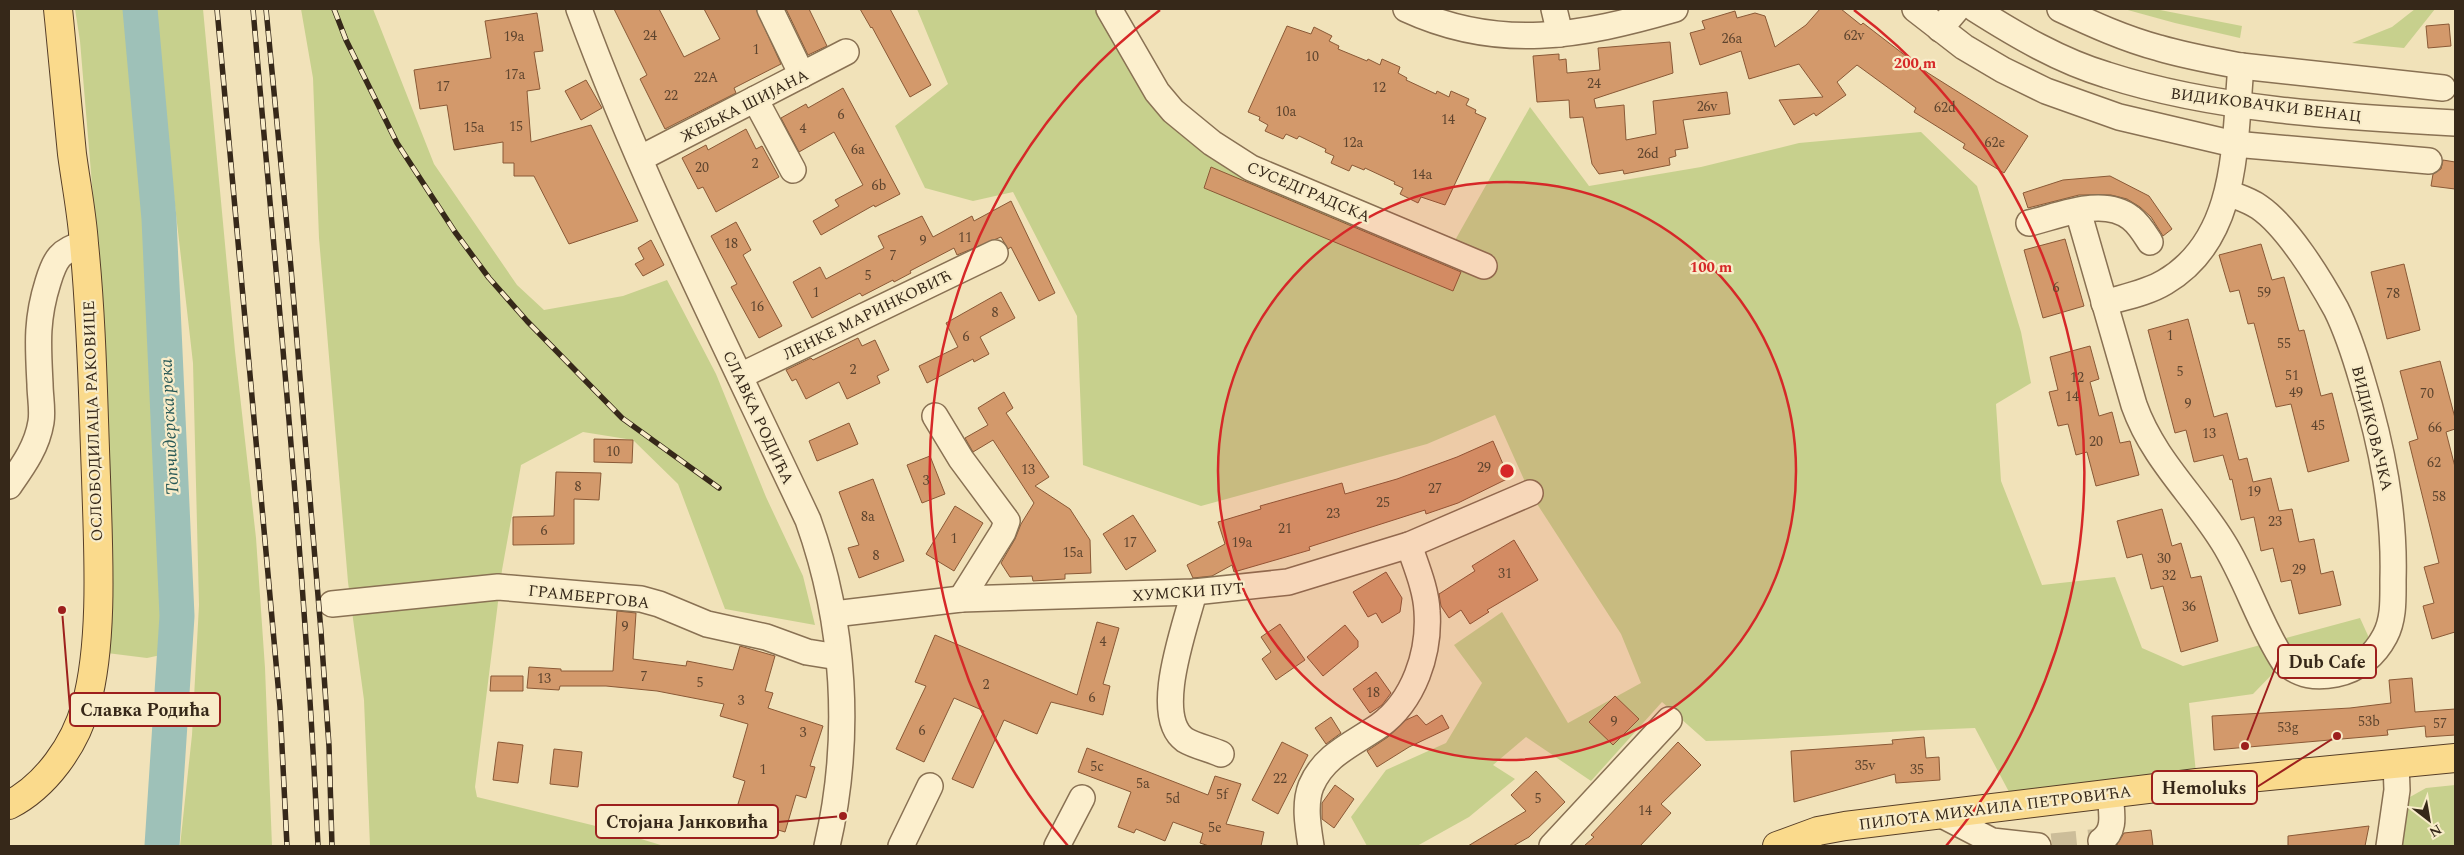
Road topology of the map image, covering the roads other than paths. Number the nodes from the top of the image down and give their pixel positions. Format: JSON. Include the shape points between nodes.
{"nodes":[{"id":1,"x":58,"y":9,"type":"edge"},
{"id":2,"x":580,"y":9,"type":"edge"},
{"id":3,"x":770,"y":9,"type":"edge"},
{"id":4,"x":1108,"y":9,"type":"edge"},
{"id":5,"x":1406,"y":9,"type":"edge"},
{"id":6,"x":1554,"y":9,"type":"edge"},
{"id":7,"x":1675,"y":9,"type":"edge"},
{"id":8,"x":1915,"y":9,"type":"edge"},
{"id":9,"x":1957,"y":9,"type":"edge"},
{"id":10,"x":1975,"y":9,"type":"edge"},
{"id":11,"x":2060,"y":9,"type":"edge"},
{"id":12,"x":1940,"y":30,"type":"junction"},
{"id":13,"x":1560,"y":34,"type":"junction"},
{"id":14,"x":846,"y":52,"type":"dead end"},
{"id":15,"x":2241,"y":66,"type":"junction"},
{"id":16,"x":802,"y":75,"type":"junction"},
{"id":17,"x":2443,"y":88,"type":"dead end"},
{"id":18,"x":755,"y":99,"type":"junction"},
{"id":19,"x":2238,"y":103,"type":"junction"},
{"id":20,"x":2455,"y":124,"type":"edge"},
{"id":21,"x":2234,"y":144,"type":"junction"},
{"id":22,"x":641,"y":158,"type":"junction"},
{"id":23,"x":2429,"y":161,"type":"dead end"},
{"id":24,"x":793,"y":170,"type":"dead end"},
{"id":25,"x":2228,"y":193,"type":"junction"},
{"id":26,"x":2078,"y":211,"type":"junction"},
{"id":27,"x":2029,"y":224,"type":"dead end"},
{"id":28,"x":2150,"y":242,"type":"dead end"},
{"id":29,"x":84,"y":244,"type":"junction"},
{"id":30,"x":995,"y":252,"type":"dead end"},
{"id":31,"x":1484,"y":266,"type":"dead end"},
{"id":32,"x":2104,"y":303,"type":"junction"},
{"id":33,"x":740,"y":376,"type":"junction"},
{"id":34,"x":935,"y":416,"type":"dead end"},
{"id":35,"x":9,"y":486,"type":"edge"},
{"id":36,"x":1530,"y":493,"type":"dead end"},
{"id":37,"x":1409,"y":545,"type":"junction"},
{"id":38,"x":1194,"y":592,"type":"junction"},
{"id":39,"x":961,"y":599,"type":"junction"},
{"id":40,"x":332,"y":604,"type":"dead end"},
{"id":41,"x":834,"y":614,"type":"junction"},
{"id":42,"x":838,"y":657,"type":"junction"},
{"id":43,"x":1669,"y":720,"type":"dead end"},
{"id":44,"x":1221,"y":754,"type":"dead end"},
{"id":45,"x":2455,"y":758,"type":"edge"},
{"id":46,"x":2396,"y":763,"type":"junction"},
{"id":47,"x":930,"y":786,"type":"dead end"},
{"id":48,"x":2110,"y":793,"type":"junction"},
{"id":49,"x":1082,"y":798,"type":"dead end"},
{"id":50,"x":9,"y":805,"type":"edge"},
{"id":51,"x":1940,"y":814,"type":"junction"},
{"id":52,"x":2100,"y":842,"type":"dead end"},
{"id":53,"x":827,"y":846,"type":"edge"},
{"id":54,"x":901,"y":846,"type":"edge"},
{"id":55,"x":1057,"y":846,"type":"edge"},
{"id":56,"x":1311,"y":846,"type":"edge"},
{"id":57,"x":1552,"y":846,"type":"edge"},
{"id":58,"x":1777,"y":846,"type":"edge"},
{"id":59,"x":2038,"y":846,"type":"edge"},
{"id":60,"x":2389,"y":846,"type":"edge"}],
"edges":[{"from":1,"to":29,"type":"main road","name":"ОСЛОБОДИЛАЦА РАКОВИЦЕ"},
{"from":2,"to":22,"type":"street","name":"СЛАВКА РОДИЋА","via":[[598,60]]},
{"from":3,"to":16,"type":"street"},
{"from":4,"to":31,"type":"street","name":"СУСЕДГРАДСКА","via":[[1157,92],[1173,111],[1212,143],[1251,168]]},
{"from":5,"to":13,"type":"street","via":[[1445,24],[1492,34]]},
{"from":6,"to":13,"type":"street"},
{"from":7,"to":13,"type":"street","via":[[1618,24]]},
{"from":8,"to":12,"type":"street"},
{"from":9,"to":12,"type":"street"},
{"from":10,"to":19,"type":"street","name":"ВИДИКОВАЧКИ ВЕНАЦ","via":[[2042,48],[2105,75],[2170,93]]},
{"from":11,"to":15,"type":"street","via":[[2110,32],[2159,48]]},
{"from":12,"to":21,"type":"street","via":[[2003,70],[2046,91],[2118,116]]},
{"from":14,"to":16,"type":"street","name":"ЖЕЉКА ШИЈАНА"},
{"from":15,"to":17,"type":"street"},
{"from":15,"to":19,"type":"street"},
{"from":16,"to":18,"type":"street","name":"ЖЕЉКА ШИЈАНА"},
{"from":18,"to":22,"type":"street","name":"ЖЕЉКА ШИЈАНА"},
{"from":18,"to":24,"type":"street"},
{"from":19,"to":20,"type":"street","name":"ВИДИКОВАЧКИ ВЕНАЦ"},
{"from":19,"to":21,"type":"street"},
{"from":21,"to":23,"type":"street"},
{"from":21,"to":25,"type":"street"},
{"from":22,"to":33,"type":"street","name":"СЛАВКА РОДИЋА"},
{"from":25,"to":32,"type":"street","via":[[2215,228],[2197,256],[2182,270],[2155,287]]},
{"from":25,"to":32,"type":"street","name":"ВИДИКОВАЧКА","via":[[2265,211],[2308,264],[2337,310],[2367,396],[2391,505],[2393,592],[2392,614],[2385,636],[2358,666],[2318,677],[2294,670],[2284,662],[2225,545],[2145,434]]},
{"from":26,"to":27,"type":"street"},
{"from":26,"to":28,"type":"street","via":[[2116,209],[2131,218]]},
{"from":26,"to":32,"type":"street","name":"ВИДИКОВАЧКА"},
{"from":29,"to":35,"type":"street","via":[[70,247],[62,253],[54,264],[46,289],[37,329],[42,421],[34,447]]},
{"from":29,"to":50,"type":"main road","name":"ОСЛОБОДИЛАЦА РАКОВИЦЕ","via":[[97,511],[97,622],[92,678],[85,706],[68,747],[28,793]]},
{"from":30,"to":33,"type":"street","name":"ЛЕНКЕ МАРИНКОВИЋ"},
{"from":33,"to":41,"type":"street","name":"СЛАВКА РОДИЋА","via":[[808,520]]},
{"from":34,"to":39,"type":"street","via":[[961,460],[1007,521]]},
{"from":36,"to":37,"type":"street","name":"ХУМСКИ ПУТ"},
{"from":37,"to":38,"type":"street","name":"ХУМСКИ ПУТ","via":[[1288,582]]},
{"from":37,"to":56,"type":"street","via":[[1427,611],[1425,654],[1400,705],[1380,725],[1333,755],[1315,778],[1308,802]]},
{"from":38,"to":39,"type":"street","name":"ХУМСКИ ПУТ"},
{"from":38,"to":44,"type":"street","via":[[1171,684],[1172,718],[1185,739]]},
{"from":39,"to":41,"type":"street","name":"ХУМСКИ ПУТ"},
{"from":40,"to":42,"type":"street","name":"ГРАМБЕРГОВА","via":[[498,587],[641,599],[707,624],[766,637],[798,650]]},
{"from":41,"to":42,"type":"street","name":"СЛАВКА РОДИЋА"},
{"from":42,"to":53,"type":"street","name":"СЛАВКА РОДИЋА","via":[[840,757],[837,804]]},
{"from":43,"to":57,"type":"street"},
{"from":45,"to":46,"type":"main road","name":"ПИЛОТА МИХАИЛА ПЕТРОВИЋА"},
{"from":46,"to":48,"type":"main road","name":"ПИЛОТА МИХАИЛА ПЕТРОВИЋА"},
{"from":46,"to":60,"type":"street","via":[[2397,790]]},
{"from":47,"to":54,"type":"street"},
{"from":48,"to":51,"type":"main road","name":"ПИЛОТА МИХАИЛА ПЕТРОВИЋА"},
{"from":48,"to":52,"type":"street","via":[[2112,827],[2108,837]]},
{"from":49,"to":55,"type":"street"},
{"from":51,"to":58,"type":"main road","name":"ПИЛОТА МИХАИЛА ПЕТРОВИЋА","via":[[1818,831]]},
{"from":51,"to":59,"type":"street","via":[[1992,841]]}]}
